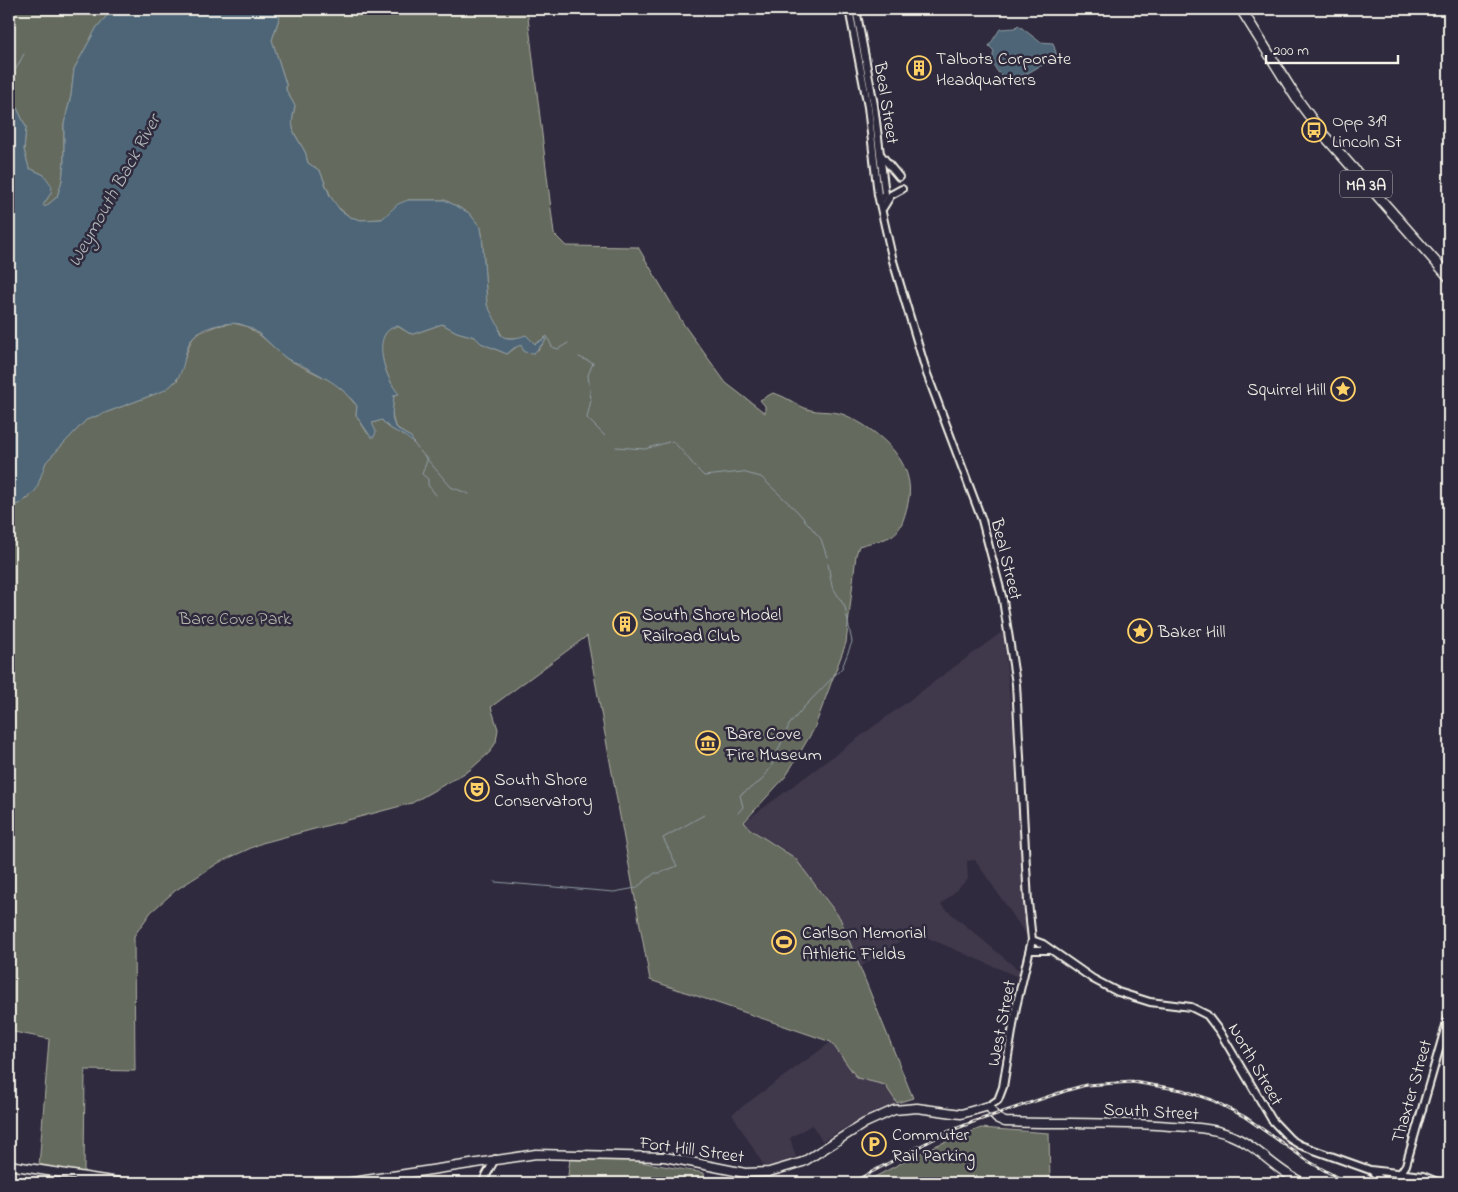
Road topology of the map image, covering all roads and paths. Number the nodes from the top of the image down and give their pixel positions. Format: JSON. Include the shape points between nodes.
{"nodes":[{"id":1,"x":849,"y":9,"type":"edge"},
{"id":2,"x":856,"y":9,"type":"edge"},
{"id":3,"x":1241,"y":9,"type":"edge"},
{"id":4,"x":880,"y":152,"type":"junction"},
{"id":5,"x":899,"y":177,"type":"dead end"},
{"id":6,"x":902,"y":189,"type":"dead end"},
{"id":7,"x":881,"y":200,"type":"junction"},
{"id":8,"x":882,"y":209,"type":"junction"},
{"id":9,"x":1449,"y":277,"type":"edge"},
{"id":10,"x":1032,"y":940,"type":"junction"},
{"id":11,"x":1031,"y":950,"type":"junction"},
{"id":12,"x":1049,"y":950,"type":"junction"},
{"id":13,"x":1449,"y":1015,"type":"edge"},
{"id":14,"x":989,"y":1106,"type":"junction"},
{"id":15,"x":495,"y":1159,"type":"junction"},
{"id":16,"x":476,"y":1162,"type":"junction"},
{"id":17,"x":9,"y":1166,"type":"edge"},
{"id":18,"x":1370,"y":1170,"type":"junction"},
{"id":19,"x":1400,"y":1173,"type":"junction"},
{"id":20,"x":483,"y":1181,"type":"edge"},
{"id":21,"x":124,"y":1183,"type":"edge"},
{"id":22,"x":346,"y":1183,"type":"edge"},
{"id":23,"x":1304,"y":1183,"type":"edge"},
{"id":24,"x":1385,"y":1183,"type":"edge"},
{"id":25,"x":1394,"y":1183,"type":"edge"},
{"id":26,"x":1440,"y":1183,"type":"edge"}],
"edges":[{"from":1,"to":7,"type":"street","name":"Beal Street","via":[[868,107]]},
{"from":2,"to":4,"type":"street","name":"Beal Street"},
{"from":3,"to":9,"type":"main road","number":"MA 3A","via":[[1322,133]]},
{"from":4,"to":5,"type":"street"},
{"from":4,"to":7,"type":"street","name":"Beal Street","via":[[885,194]]},
{"from":6,"to":8,"type":"street","via":[[891,195]]},
{"from":7,"to":8,"type":"street","name":"Beal Street"},
{"from":8,"to":10,"type":"street","name":"Beal Street","via":[[893,261],[926,374],[982,520],[1003,600],[1016,684]]},
{"from":10,"to":11,"type":"street","name":"West Street"},
{"from":10,"to":12,"type":"street","name":"North Street"},
{"from":11,"to":12,"type":"street"},
{"from":11,"to":14,"type":"street","name":"West Street","via":[[1016,1007],[1003,1087],[998,1100]]},
{"from":12,"to":18,"type":"street","name":"North Street","via":[[1093,979],[1129,996],[1200,1010],[1214,1022],[1263,1107],[1290,1139],[1316,1152]]},
{"from":13,"to":19,"type":"street","name":"Thaxter Street","via":[[1406,1165]]},
{"from":14,"to":15,"type":"main road","name":"Fort Hill Street","via":[[960,1114],[917,1108],[894,1110],[866,1123],[803,1162],[769,1172],[745,1173],[639,1155],[536,1154]]},
{"from":14,"to":23,"type":"main road","name":"South Street","via":[[996,1118],[1005,1122],[1138,1124],[1213,1130],[1242,1141]]},
{"from":15,"to":16,"type":"main road","name":"Fort Hill Street"},
{"from":15,"to":20,"type":"street"},
{"from":16,"to":20,"type":"street"},
{"from":16,"to":22,"type":"main road","name":"Fort Hill Street"},
{"from":17,"to":21,"type":"main road"},
{"from":18,"to":19,"type":"street","name":"North Street"},
{"from":18,"to":24,"type":"street"},
{"from":19,"to":25,"type":"street","name":"Thaxter Street"},
{"from":19,"to":26,"type":"street","name":"North Street","via":[[1423,1176]]}]}
